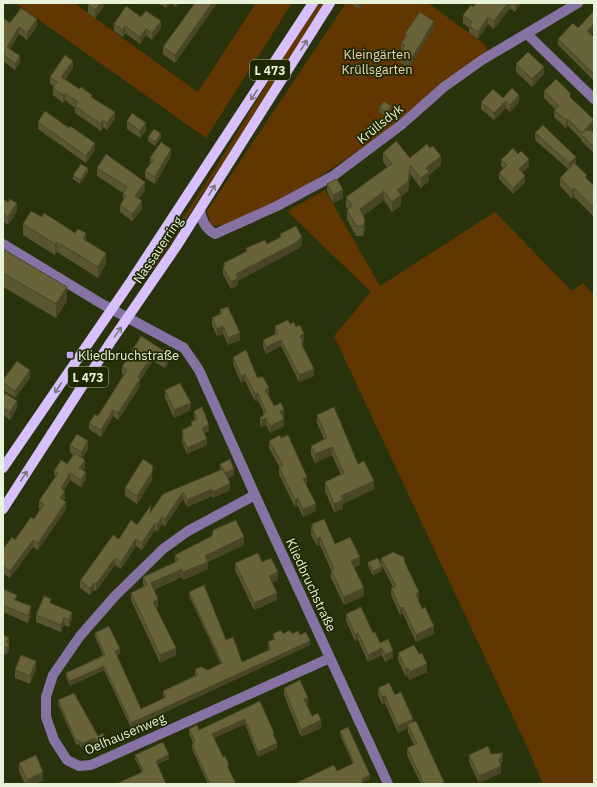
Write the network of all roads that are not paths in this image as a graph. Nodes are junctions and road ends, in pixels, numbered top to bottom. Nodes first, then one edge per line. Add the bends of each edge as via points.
1 (313, 3) edge
2 (330, 3) edge
3 (578, 3) edge
4 (527, 34) junction
5 (594, 99) edge
6 (200, 209) junction
7 (3, 244) edge
8 (112, 309) junction
9 (128, 317) junction
10 (3, 468) edge
11 (255, 495) junction
12 (3, 509) edge
13 (330, 658) junction
14 (388, 784) edge

1 -> 8 main road, Nassauerring / L 473
6 -> 2 main road, Nassauerring / L 473
3 - 4 street, Krüllsdyk
4 - 5 street
4 - 6 street, Krüllsdyk via 482,60 444,87 401,125 333,176 278,206 215,234 209,230
6 - 9 main road, Nassauerring / L 473
7 - 8 street, Kliedbruchstraße
8 - 9 street, Kliedbruchstraße
8 -> 10 main road, Nassauerring / L 473
9 - 11 street, Kliedbruchstraße via 184,348 199,370
12 -> 9 main road, Nassauerring / L 473
11 - 13 street, Kliedbruchstraße
11 - 13 street, Oelhausenweg via 188,531 164,550 115,596 80,636 53,675 46,697 46,717 54,740 67,760 79,766 91,765
13 - 14 street, Kliedbruchstraße

